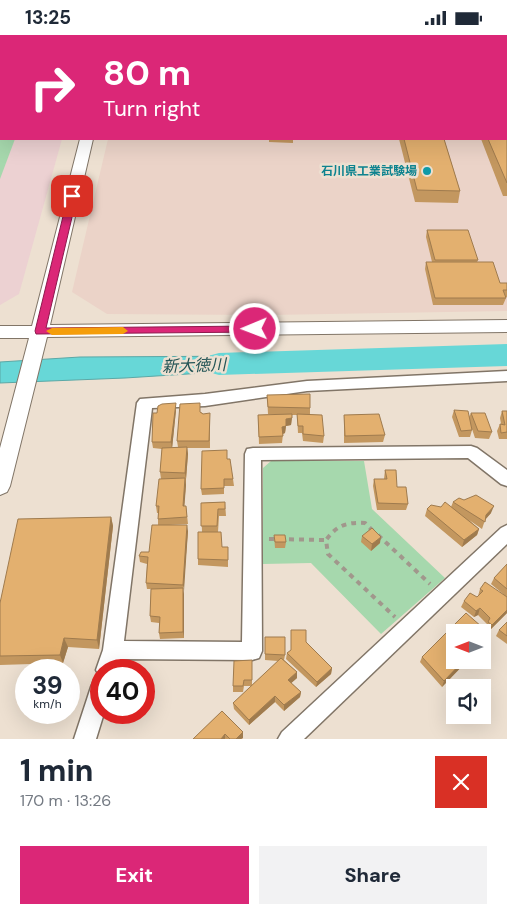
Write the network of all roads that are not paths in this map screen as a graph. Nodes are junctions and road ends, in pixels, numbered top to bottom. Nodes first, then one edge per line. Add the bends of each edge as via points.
1 (86, 140) edge
2 (507, 326) edge
3 (40, 331) junction
4 (0, 332) edge
5 (507, 376) edge
6 (507, 479) edge
7 (0, 487) edge
8 (507, 533) edge
9 (113, 650) junction
10 (110, 659) edge
11 (90, 723) edge
12 (85, 739) edge
13 (289, 739) edge

1 - 3 street
2 - 3 street
3 - 4 street
3 - 7 street
5 - 9 street via 307,386 204,400 145,403
6 - 9 street via 471,452 253,454 252,651
8 - 13 street
9 - 10 street
11 - 12 street

